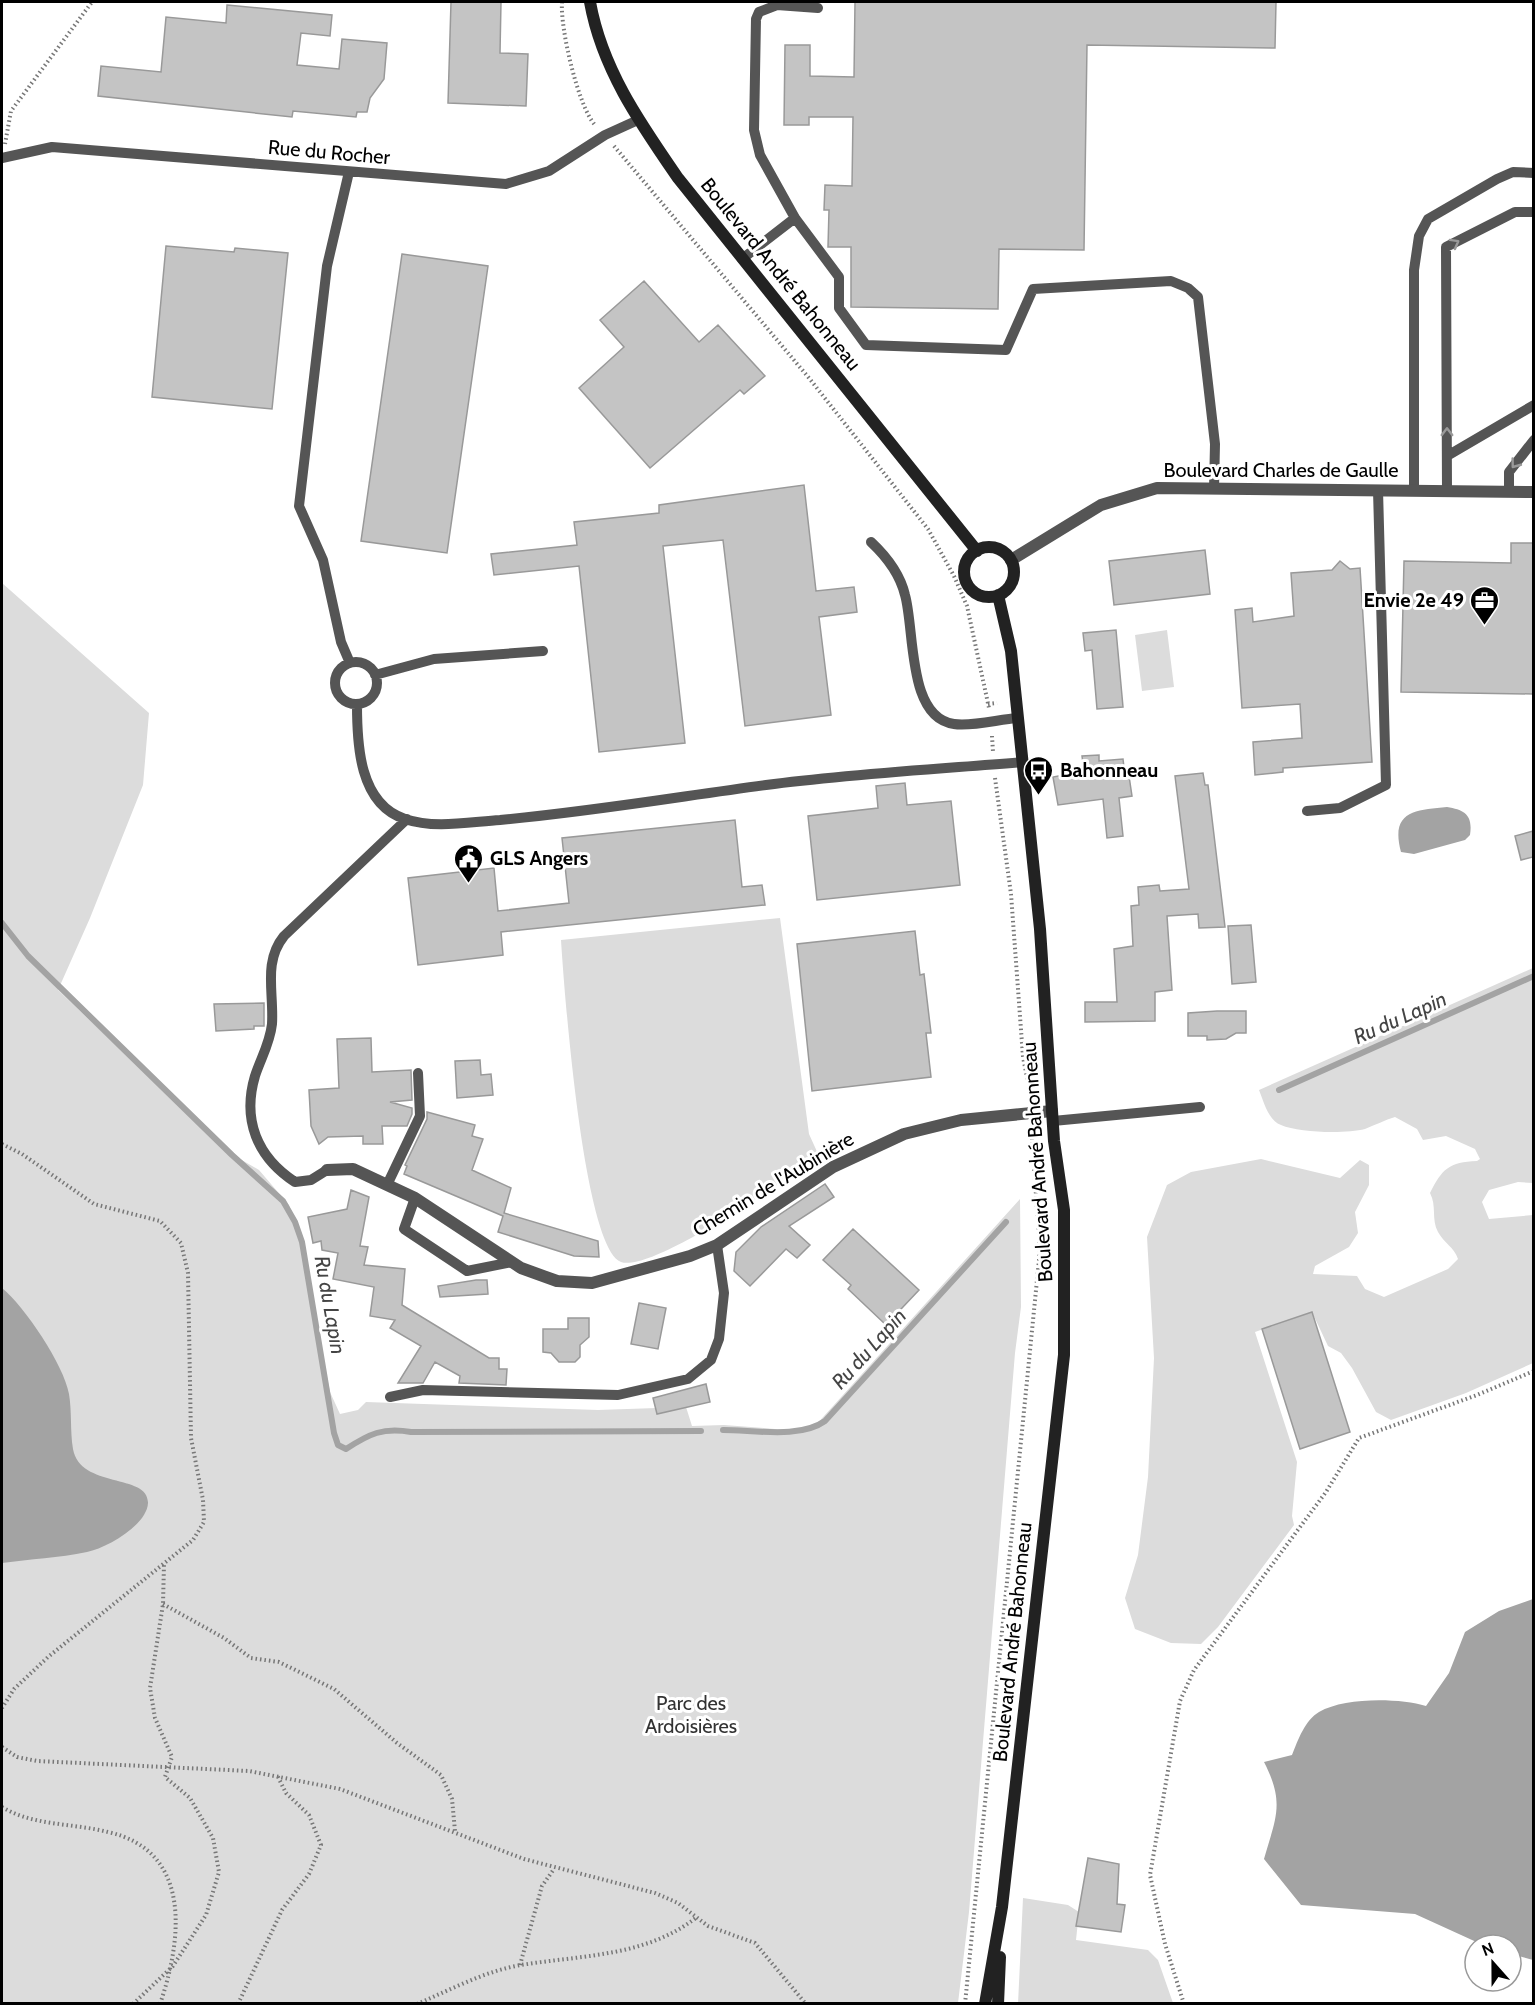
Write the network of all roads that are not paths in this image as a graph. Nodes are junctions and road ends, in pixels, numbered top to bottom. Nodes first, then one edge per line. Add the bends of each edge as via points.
1 (590, 2) edge
2 (818, 8) dead end
3 (638, 120) junction
4 (2, 157) edge
5 (349, 172) junction
6 (1533, 172) edge
7 (1533, 212) edge
8 (795, 218) junction
9 (742, 259) junction
10 (1533, 405) edge
11 (1533, 440) edge
12 (1447, 456) junction
13 (1214, 489) junction
14 (1378, 490) junction
15 (1414, 491) junction
16 (1447, 491) junction
17 (1509, 492) junction
18 (1533, 492) edge
19 (871, 542) dead end
20 (977, 551) junction
21 (1011, 560) junction
22 (998, 595) junction
23 (543, 651) dead end
24 (350, 663) junction
25 (375, 675) junction
26 (357, 705) junction
27 (1018, 718) junction
28 (1024, 762) junction
29 (1306, 811) dead end
30 (407, 819) junction
31 (418, 1074) dead end
32 (1200, 1107) dead end
33 (1053, 1116) junction
34 (327, 1170) joint
35 (387, 1185) junction
36 (415, 1198) junction
37 (717, 1245) junction
38 (512, 1262) junction
39 (390, 1397) dead end
40 (1002, 1907) junction
41 (985, 2004) edge
42 (998, 2004) edge

1 - 3 street, Boulevard André Bahonneau via 611,70
2 - 8 lane via 777,5 759,12 756,19 754,130 760,155
3 - 5 lane, Rue du Rocher via 605,135 549,171 506,184
3 - 9 street, Boulevard André Bahonneau
4 - 5 lane, Rue du Rocher via 52,147
5 - 24 lane via 327,266 299,506 323,560 341,642
6 - 15 lane via 1513,172 1454,202 1428,219 1419,236 1414,270
12 -> 7 lane via 1446,247 1515,212
8 - 9 lane
8 - 13 lane via 839,277 839,308 866,345 1006,350 1033,289 1171,281 1188,288 1198,297 1215,444
9 - 20 street, Boulevard André Bahonneau
10 - 12 lane
11 -> 17 lane via 1509,472
12 - 16 lane
13 - 14 street, Boulevard Charles de Gaulle
13 - 21 street, Boulevard Charles de Gaulle via 1157,488 1129,495 1080,517
14 - 15 street, Boulevard Charles de Gaulle
14 - 29 lane via 1386,785 1340,808
15 - 16 street, Boulevard Charles de Gaulle
16 - 17 street, Boulevard Charles de Gaulle
17 - 18 street, Boulevard Charles de Gaulle
19 - 27 lane via 893,567 903,589 923,701 937,717 955,724
20 - 21 street via 996,548
20 - 22 street via 965,566 968,585 983,596
21 - 22 street via 1013,579
22 - 27 street, Boulevard André Bahonneau via 1007,627
23 - 25 lane via 434,658
24 - 25 lane via 365,663
24 - 26 lane via 338,670 335,687 344,701
25 - 26 lane via 374,696
26 - 30 lane via 362,772 380,802
27 - 28 street, Boulevard André Bahonneau
28 - 30 lane via 770,785 540,816 446,824
28 - 33 street, Boulevard André Bahonneau
30 - 34 lane via 284,936 270,960 270,1036 252,1091 251,1122 266,1157 295,1182 311,1180
31 - 35 lane via 420,1116
32 - 33 lane
33 - 37 street, Chemin de l'Aubinière via 1031,1112 943,1123 876,1145 833,1167
33 - 40 street, Boulevard André Bahonneau via 1064,1210 1064,1355
34 - 35 street, Chemin de l'Aubinière via 353,1169
35 - 36 street, Chemin de l'Aubinière
36 - 38 street, Chemin de l'Aubinière
36 - 38 lane via 404,1229 467,1271
37 - 38 street, Chemin de l'Aubinière via 592,1283 557,1281
37 - 39 lane via 724,1293 718,1339 711,1360 688,1379 618,1395 423,1390
40 - 41 street, Boulevard André Bahonneau
40 - 42 street, Boulevard André Bahonneau

